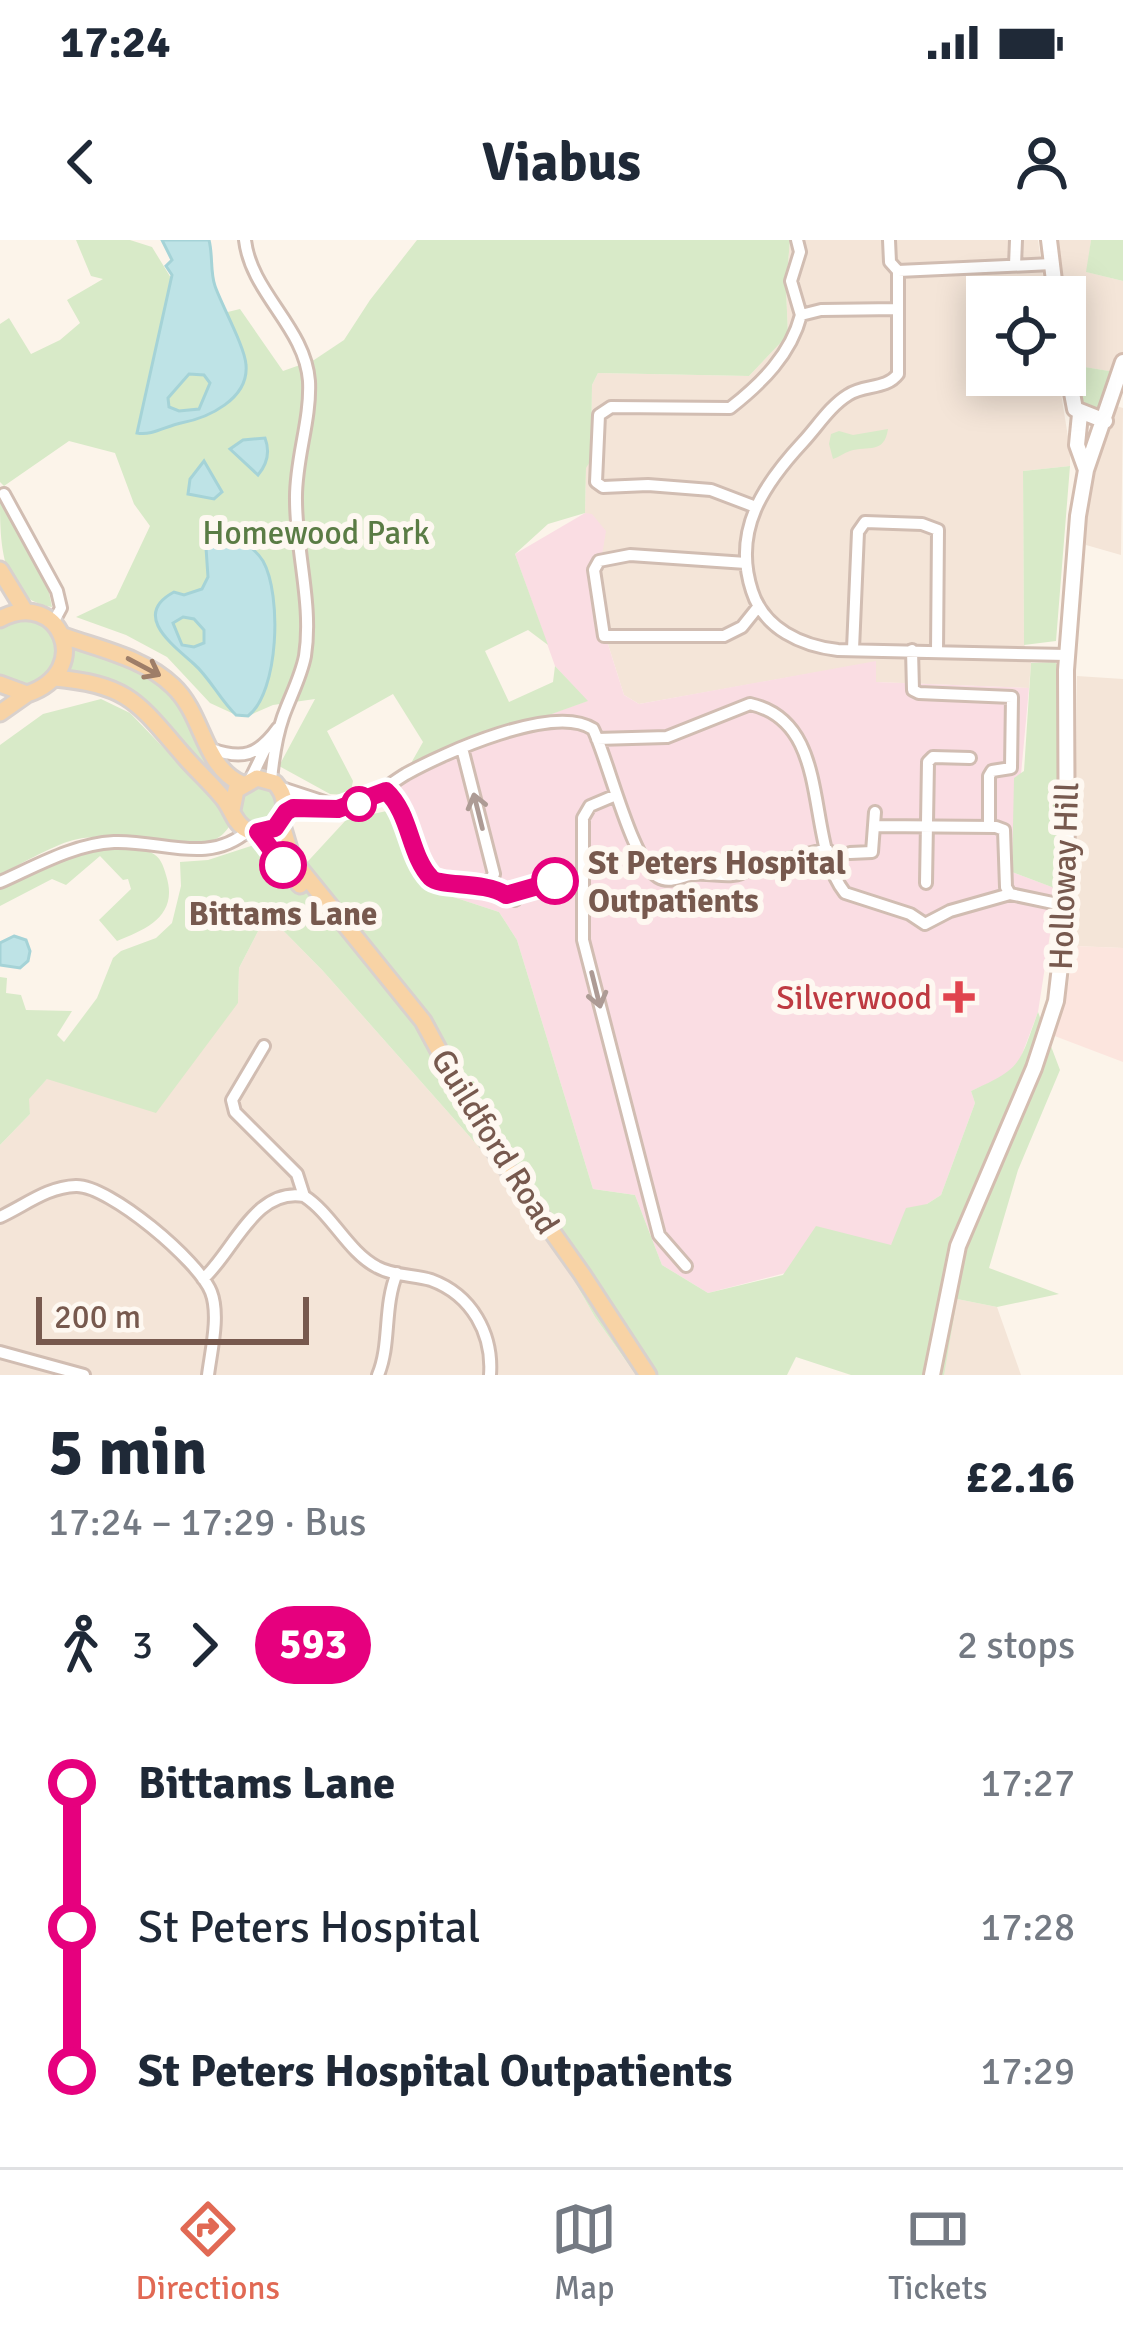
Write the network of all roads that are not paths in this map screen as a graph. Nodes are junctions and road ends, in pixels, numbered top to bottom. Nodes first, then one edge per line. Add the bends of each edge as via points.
1 (245, 240) edge
2 (797, 240) edge
3 (889, 240) edge
4 (1016, 240) edge
5 (1048, 240) edge
6 (1052, 264) junction
7 (1015, 265) junction
8 (898, 271) junction
9 (1053, 276) edge
10 (898, 309) junction
11 (802, 315) junction
12 (1123, 362) edge
13 (1072, 396) edge
14 (1080, 414) junction
15 (1105, 421) junction
16 (1086, 470) junction
17 (4, 494) dead end
18 (753, 506) junction
19 (746, 563) junction
20 (0, 570) edge
21 (758, 607) junction
22 (25, 611) junction
23 (0, 619) edge
24 (57, 629) junction
25 (853, 649) junction
26 (912, 650) junction
27 (937, 652) junction
28 (1067, 655) junction
29 (55, 678) junction
30 (0, 684) edge
31 (27, 694) junction
32 (0, 713) edge
33 (280, 725) junction
34 (598, 739) junction
35 (269, 740) junction
36 (462, 748) junction
37 (211, 749) junction
38 (970, 758) dead end
39 (246, 782) junction
40 (275, 783) junction
41 (386, 791) junction
42 (616, 795) junction
43 (344, 807) junction
44 (875, 812) dead end
45 (284, 816) junction
46 (244, 823) junction
47 (875, 826) junction
48 (926, 826) junction
49 (989, 827) junction
50 (827, 849) junction
51 (850, 853) dead end
52 (490, 879) junction
53 (0, 882) edge
54 (926, 884) dead end
55 (1010, 895) junction
56 (515, 899) dead end
57 (1067, 906) junction
58 (334, 914) junction
59 (264, 1046) dead end
60 (304, 1196) junction
61 (0, 1217) edge
62 (686, 1266) dead end
63 (397, 1273) junction
64 (203, 1279) junction
65 (0, 1352) edge
66 (84, 1375) edge
67 (208, 1375) edge
68 (378, 1375) edge
69 (490, 1375) edge
70 (648, 1375) edge
71 (932, 1375) edge

1 - 33 street via 309,381 296,498 308,633
2 - 11 street via 791,281
3 - 8 street
4 - 7 street
5 - 6 main road
6 - 7 street
6 - 9 main road
7 - 8 street
8 - 10 street
10 - 11 street
10 - 18 street via 894,380 850,394 774,471
11 - 18 street via 784,356 730,408 611,407 598,420 596,482 603,487 711,490
12 - 15 main road, Holloway Hill
13 - 14 main road
14 - 15 main road
14 - 16 main road via 1077,445
15 - 16 main road, Holloway Hill
16 - 28 main road, Holloway Hill
17 - 24 street via 60,601
18 - 19 street
19 - 21 street
19 - 21 street via 599,560 604,635 724,636
20 - 22 main road
21 - 25 street via 803,644
22 - 23 main road
22 - 24 main road
24 - 29 main road via 65,652
24 -> 37 main road via 155,670 194,711
25 - 26 street
25 - 27 street via 857,532 880,522 938,530
26 - 27 street
26 - 49 street via 919,693 1012,697 1011,768 988,776
27 - 28 street
28 - 57 main road, Holloway Hill
29 - 31 main road
29 - 46 main road, Guildford Road via 123,693
30 - 31 main road
31 - 32 main road
33 - 35 street
33 - 40 street
34 - 36 street via 567,719
34 - 42 street
34 - 50 street via 667,736 750,704 775,714 810,769
35 - 37 street via 244,757
35 - 39 street
36 - 41 street
52 -> 36 street
37 - 39 main road via 217,768
38 - 48 street via 928,762
39 - 40 main road
39 - 46 main road via 233,798
40 - 43 street
40 - 45 main road
41 - 43 street
41 - 52 street via 430,878
42 - 50 street via 647,867 670,881 739,876
42 -> 62 street via 583,818 583,940 659,1235
43 - 45 street via 304,806
44 - 47 street
45 - 46 main road via 275,828
45 - 58 main road, Guildford Road via 292,859
46 - 53 street via 208,851 93,845
46 - 58 main road, Guildford Road
47 - 48 street
47 - 51 street via 872,852
48 - 49 street
48 - 54 street
49 - 55 street via 1006,835
50 - 55 street via 845,893 925,924
52 - 56 street
55 - 57 street
57 - 71 main road, Holloway Hill via 1056,1001 958,1246
58 - 70 main road, Guildford Road via 423,1022 487,1140
59 - 60 street via 232,1100 235,1112 297,1174
60 - 63 street via 375,1266
60 - 64 street via 269,1201
61 - 64 street via 39,1195 84,1185 106,1192
63 - 68 street
63 - 69 street via 430,1280 465,1303 490,1342
64 - 67 street via 213,1296
65 - 66 street

